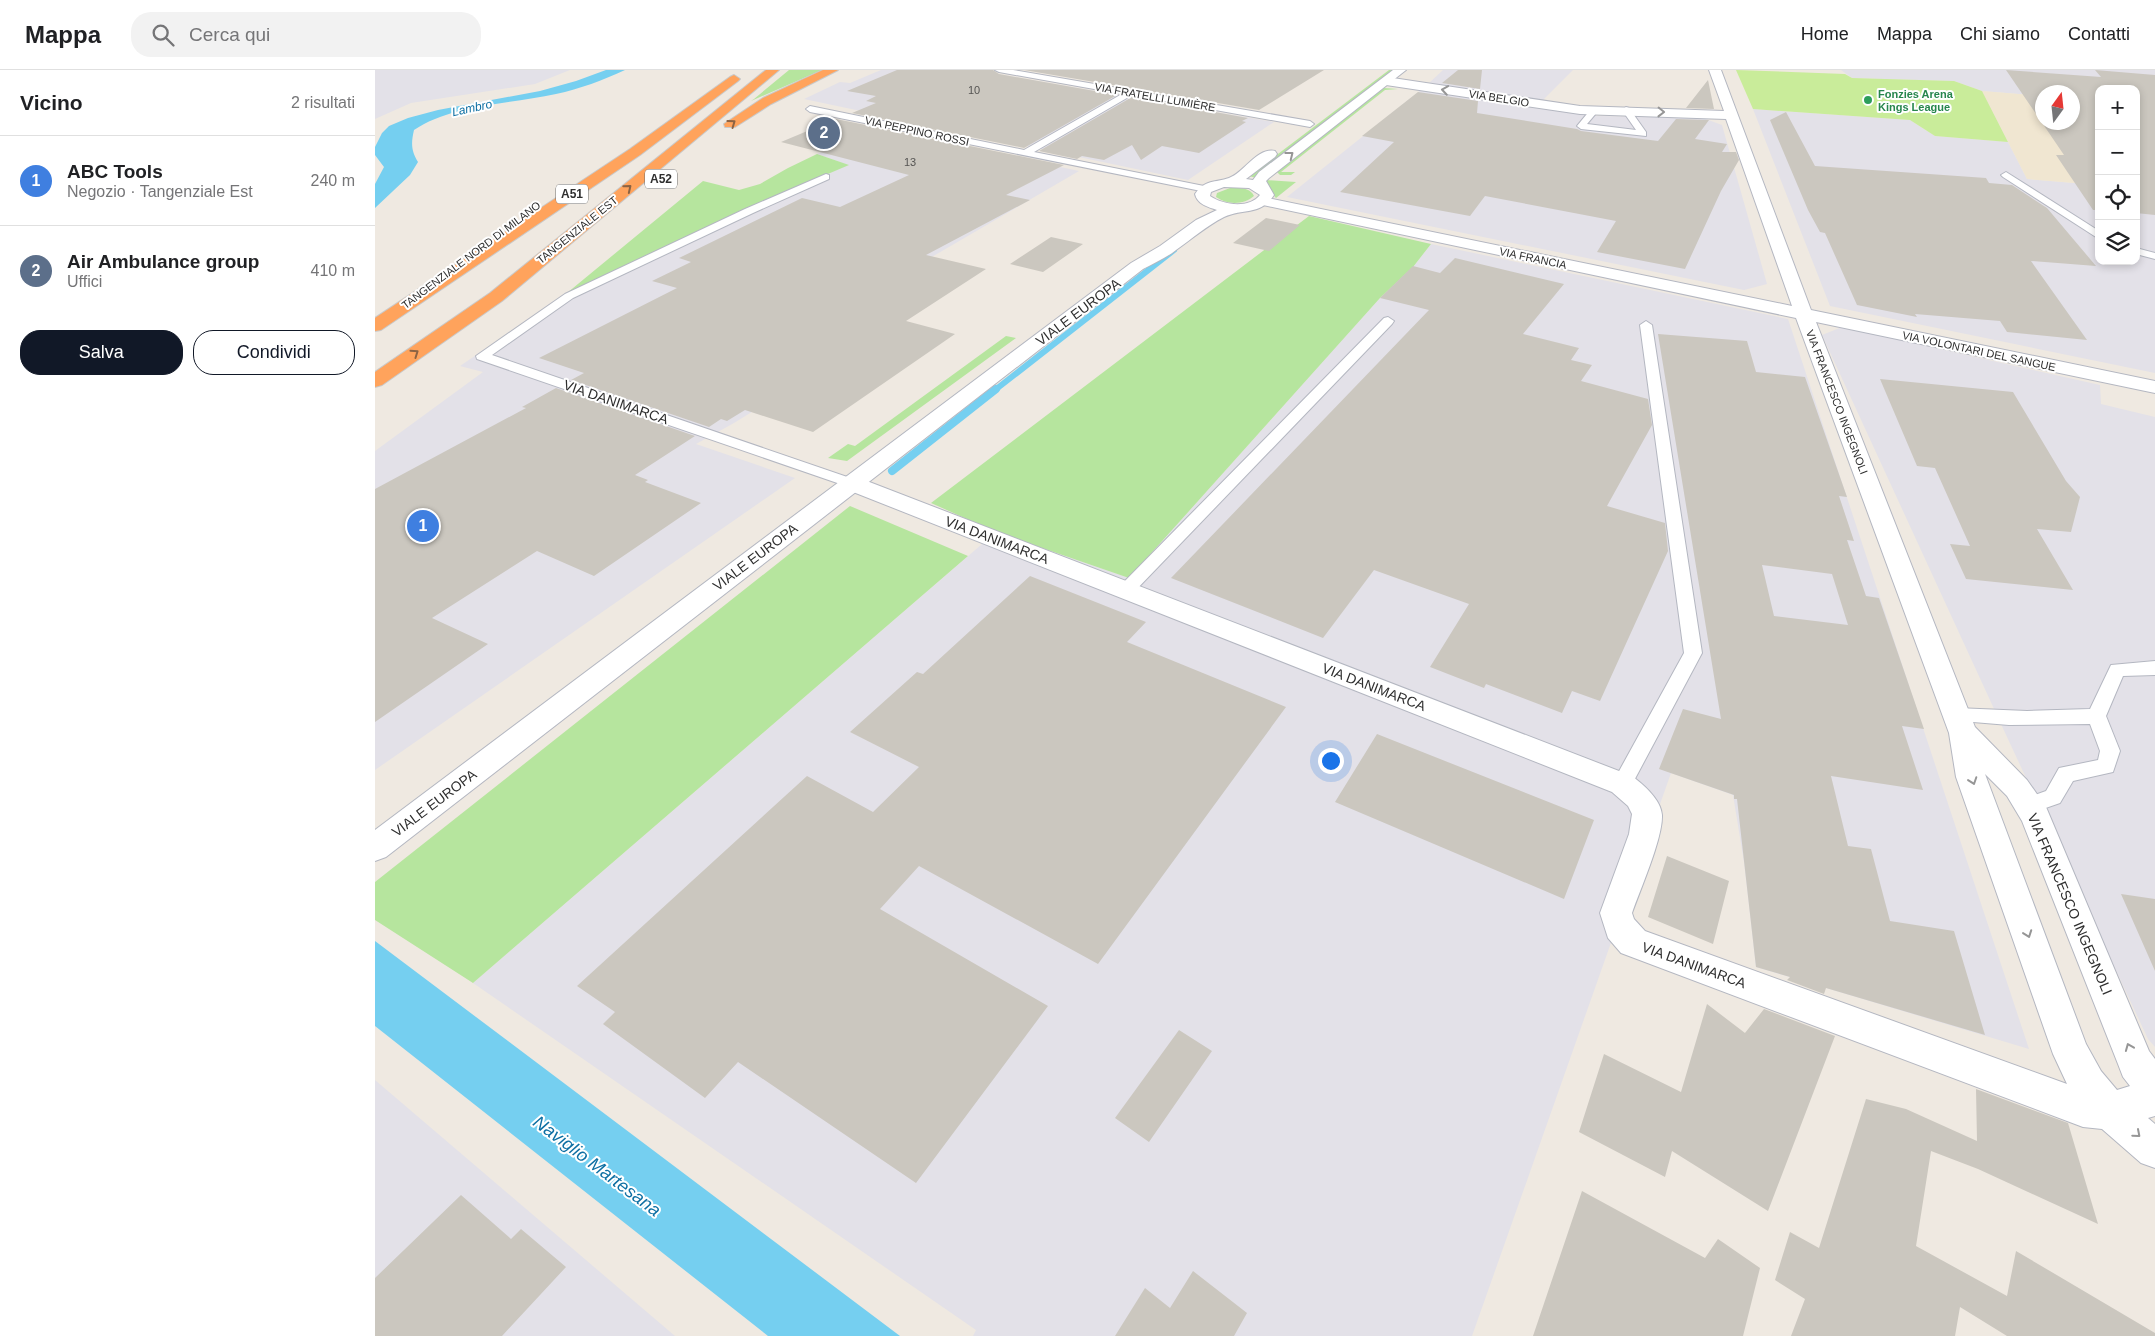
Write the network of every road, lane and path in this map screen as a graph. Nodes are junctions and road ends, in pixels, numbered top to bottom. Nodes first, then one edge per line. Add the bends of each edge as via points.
1 (731, 70) edge
2 (746, 70) edge
3 (773, 70) edge
4 (832, 70) edge
5 (999, 70) edge
6 (1400, 70) edge
7 (1715, 70) edge
8 (1384, 75) edge
9 (1130, 92) junction
10 (1698, 101) dead end
11 (1725, 106) junction
12 (810, 109) dead end
13 (1626, 110) junction
14 (1594, 111) junction
15 (1310, 124) junction
16 (719, 134) dead end
17 (695, 152) dead end
18 (1025, 153) junction
19 (585, 168) dead end
20 (2006, 175) dead end
21 (826, 177) dead end
22 (1233, 182) junction
23 (1262, 194) junction
24 (1206, 196) junction
25 (1237, 208) junction
26 (2095, 233) edge
27 (2140, 252) edge
28 (469, 256) junction
29 (2155, 256) edge
30 (1137, 266) junction
31 (496, 297) junction
32 (394, 313) junction
33 (1803, 314) junction
34 (1388, 320) dead end
35 (1645, 325) dead end
36 (375, 326) edge
37 (375, 381) edge
38 (2155, 387) edge
39 (851, 483) junction
40 (1125, 590) junction
41 (2155, 668) edge
42 (2097, 716) junction
43 (1959, 724) junction
44 (1621, 784) junction
45 (2028, 806) junction
46 (376, 847) edge
47 (2155, 1088) edge
48 (2155, 1097) edge
49 (2110, 1111) junction
50 (2155, 1150) edge

1 - 28 highway
2 - 32 highway, A51 via 635,152
31 -> 3 highway, TANGENZIALE EST / A51
16 -> 4 highway via 767,101
5 - 9 lane, VIA FRATELLI LUMIÈRE
6 - 8 street, VIALE EUROPA
7 - 11 street, VIA FRANCESCO INGEGNOLI
14 -> 8 street, VIA BELGIO
8 - 15 street, VIALE EUROPA
23 -> 8 street, VIALE EUROPA via 1259,181 1264,175
9 - 15 lane, VIA FRATELLI LUMIÈRE
9 - 18 lane
10 - 13 street, VIA BELGIO via 1644,102
13 -> 11 street, VIA BELGIO
11 - 33 street, VIA FRANCESCO INGEGNOLI
12 - 18 lane, VIA PEPPINO ROSSI
13 - 14 street, VIA BELGIO
13 - 14 lane via 1643,134 1581,126
15 - 22 street, VIALE EUROPA
17 - 31 highway, A52 via 585,239
18 - 24 lane, VIA PEPPINO ROSSI
19 - 28 highway, TANGENZIALE NORD DI MILANO
20 - 26 lane
21 - 39 lane, VIA DANIMARCA via 569,296 482,356
22 - 23 street, VIALE EUROPA via 1248,183
22 - 24 street, VIALE EUROPA via 1222,183
23 - 25 street, VIALE EUROPA via 1248,207
23 - 33 street, VIA FRANCIA
24 - 25 street, VIALE EUROPA via 1218,206
24 - 30 street, VIALE EUROPA via 1193,217 1156,245
25 - 30 street, VIALE EUROPA via 1207,220 1169,248
27 - 29 lane
28 - 32 highway, TANGENZIALE NORD DI MILANO
30 - 39 street, VIALE EUROPA
37 -> 31 highway, TANGENZIALE EST / A51
32 - 36 highway, A51
33 - 38 street, VIA VOLONTARI DEL SANGUE
33 - 43 street, VIA FRANCESCO INGEGNOLI
34 - 40 lane
35 - 44 lane via 1693,653
39 - 40 street, VIA DANIMARCA
39 - 46 street, VIALE EUROPA
40 - 44 street, VIA DANIMARCA
41 - 42 lane via 2117,670
42 - 43 lane via 2045,720 1989,719
42 - 45 lane via 2110,751 2106,766 2066,774 2053,797
43 - 45 street, VIA FRANCESCO INGEGNOLI via 2017,788
43 -> 49 street, VIA FRANCESCO INGEGNOLI via 1971,777 2071,1054 2088,1084
44 - 49 street, VIA DANIMARCA via 1639,798 1647,814 1644,834 1616,913 1620,927 1633,942 2083,1108
47 -> 45 street, VIA FRANCESCO INGEGNOLI via 2136,1064 2035,816
48 - 49 street
49 -> 50 street, VIA FRANCESCO INGEGNOLI

